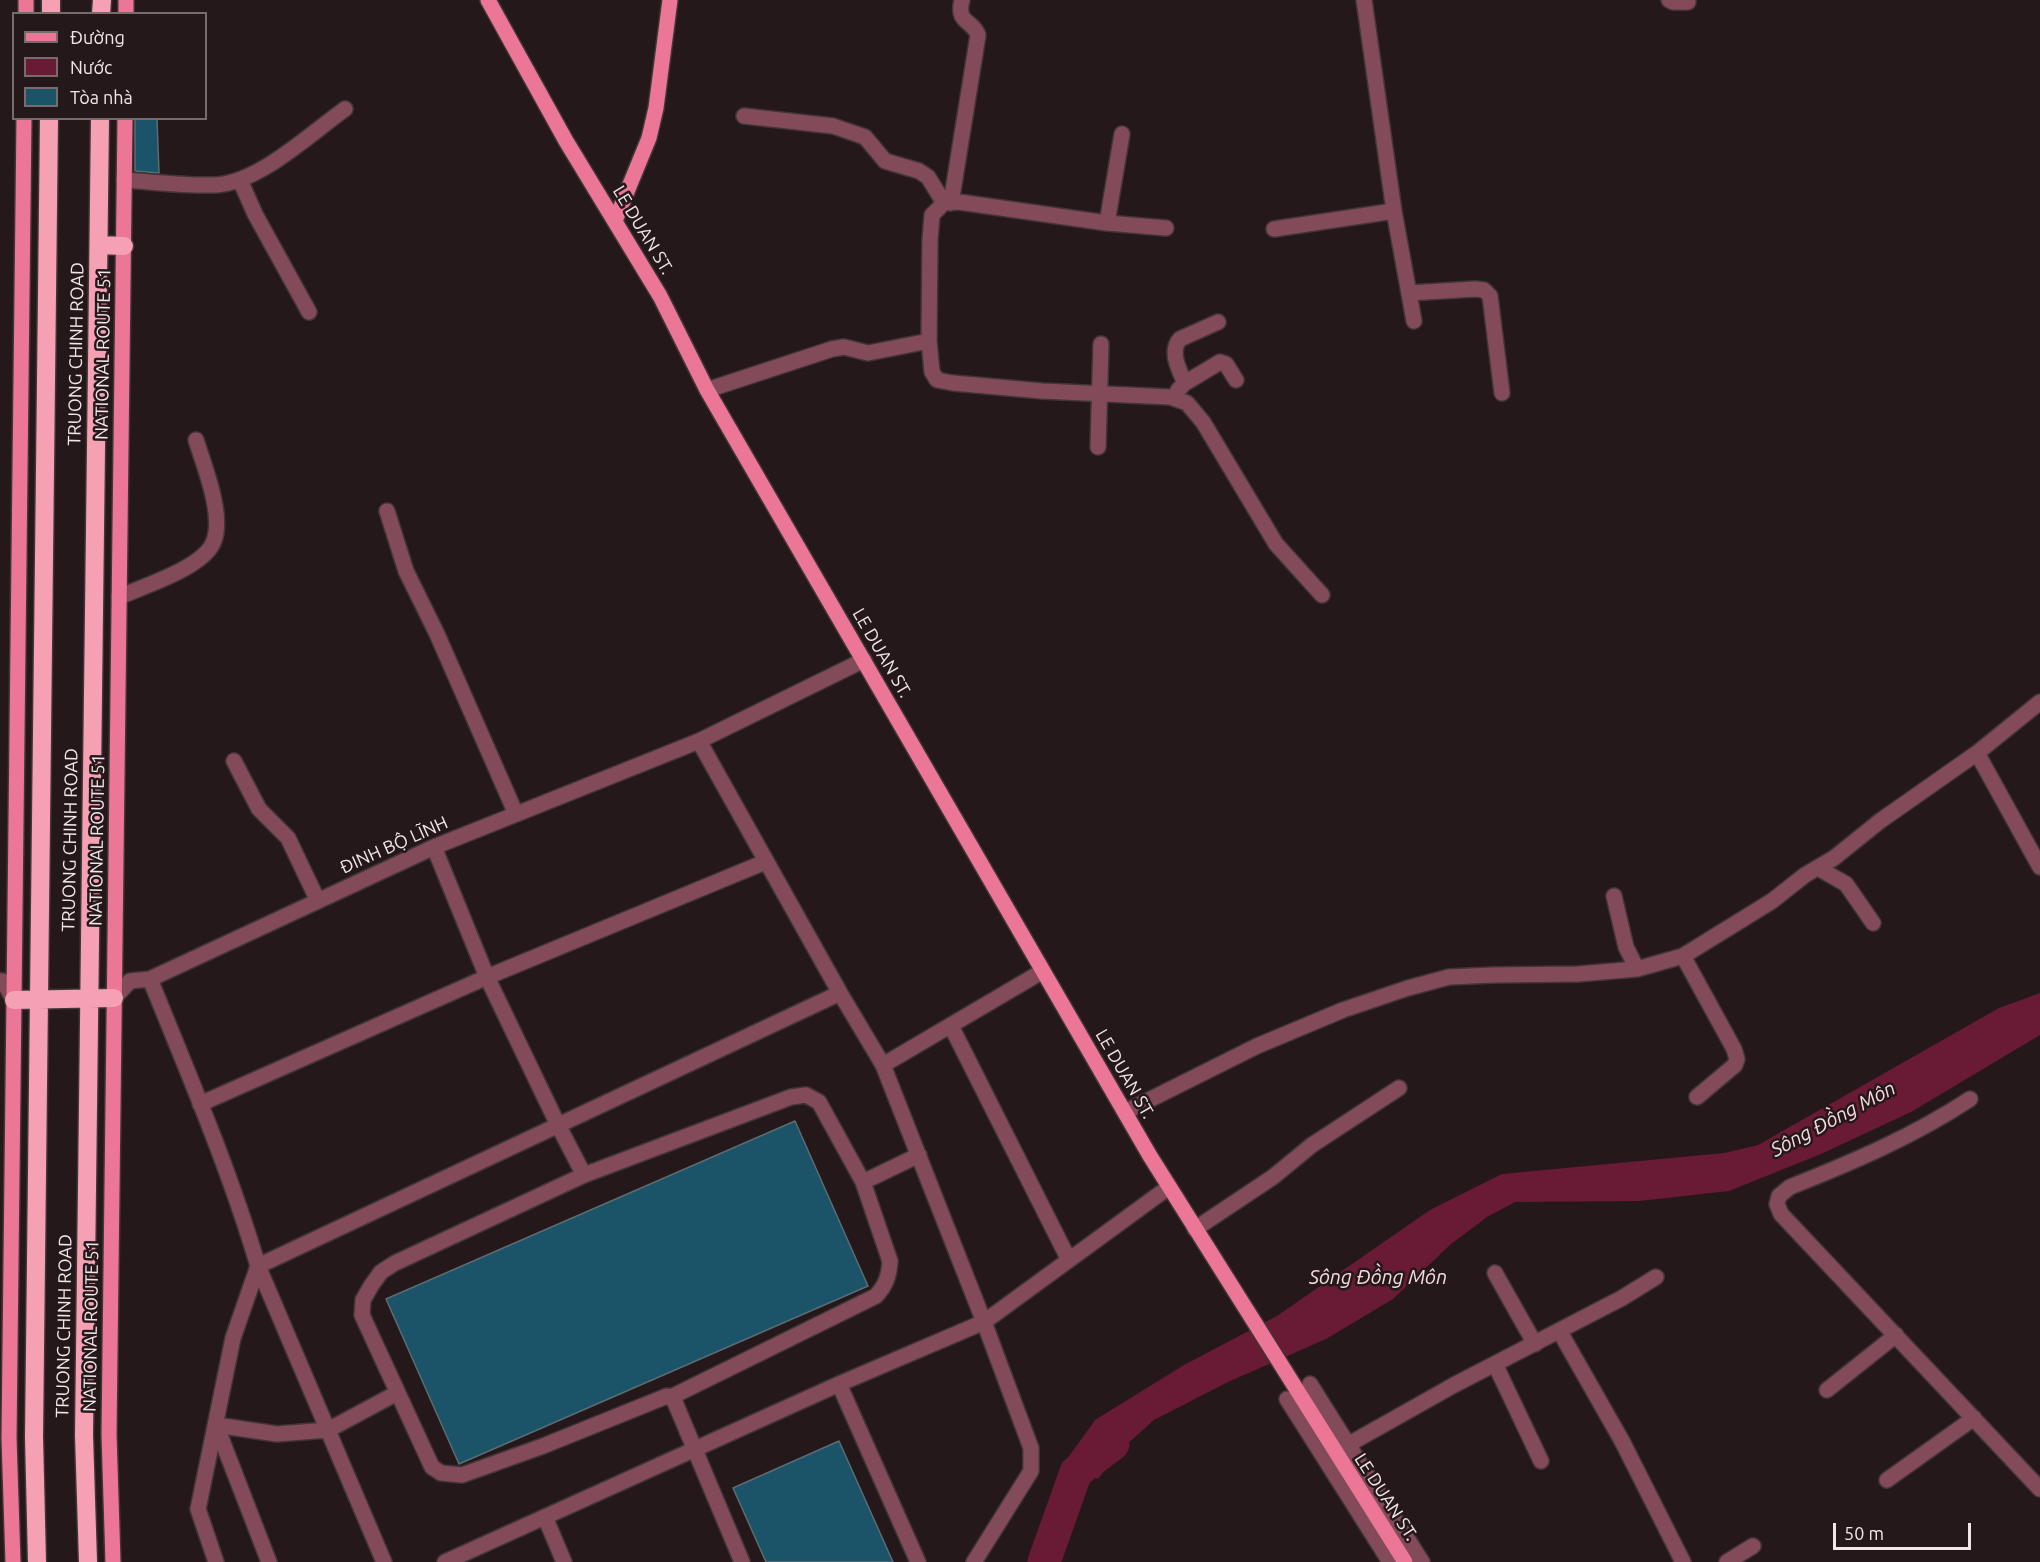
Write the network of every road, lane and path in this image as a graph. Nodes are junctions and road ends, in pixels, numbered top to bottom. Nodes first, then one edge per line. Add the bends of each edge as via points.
1 (488, 0) edge
2 (670, 0) edge
3 (962, 0) edge
4 (1364, 0) edge
5 (1669, 0) edge
6 (1688, 2) dead end
7 (345, 109) dead end
8 (744, 116) dead end
9 (24, 120) edge
10 (50, 120) edge
11 (100, 120) edge
12 (125, 120) edge
13 (1122, 134) dead end
14 (124, 180) junction
15 (240, 180) junction
16 (948, 203) junction
17 (1394, 211) junction
18 (615, 221) junction
19 (1107, 224) junction
20 (1166, 228) dead end
21 (1274, 229) dead end
22 (99, 245) junction
23 (124, 246) junction
24 (1409, 293) junction
25 (309, 312) dead end
26 (1414, 321) dead end
27 (1218, 322) dead end
28 (929, 341) junction
29 (1101, 344) dead end
30 (1236, 380) dead end
31 (1185, 383) junction
32 (707, 390) junction
33 (1502, 393) dead end
34 (1098, 395) junction
35 (1170, 397) junction
36 (196, 440) dead end
37 (1098, 447) dead end
38 (387, 511) dead end
39 (1322, 595) dead end
40 (119, 597) junction
41 (864, 660) junction
42 (2040, 702) edge
43 (699, 741) junction
44 (1977, 753) junction
45 (234, 761) dead end
46 (516, 814) junction
47 (434, 847) junction
48 (765, 862) junction
49 (2040, 867) edge
50 (1818, 868) junction
51 (1614, 896) dead end
52 (318, 901) junction
53 (1873, 923) dead end
54 (1683, 956) junction
55 (1637, 969) junction
56 (1043, 971) junction
57 (487, 977) junction
58 (150, 979) junction
59 (0, 981) edge
60 (840, 993) junction
61 (114, 998) junction
62 (39, 999) junction
63 (90, 999) junction
64 (14, 1000) junction
65 (951, 1026) junction
66 (883, 1065) junction
67 (1399, 1088) dead end
68 (1697, 1097) dead end
69 (1970, 1099) dead end
70 (200, 1104) junction
71 (1125, 1112) junction
72 (558, 1125) junction
73 (919, 1155) junction
74 (584, 1175) junction
75 (863, 1182) junction
76 (1169, 1187) junction
77 (1195, 1229) junction
78 (1069, 1260) junction
79 (258, 1266) junction
80 (1495, 1273) dead end
81 (1656, 1276) dead end
82 (984, 1322) junction
83 (1560, 1332) junction
84 (1896, 1335) junction
85 (1535, 1344) junction
86 (1495, 1364) junction
87 (838, 1384) junction
88 (1827, 1390) dead end
89 (1298, 1391) junction
90 (397, 1393) junction
91 (671, 1397) junction
92 (1974, 1418) junction
93 (216, 1425) junction
94 (328, 1430) junction
95 (1341, 1449) junction
96 (693, 1450) junction
97 (1541, 1461) dead end
98 (1887, 1480) dead end
99 (2040, 1489) edge
100 (545, 1517) junction
101 (1753, 1546) dead end
102 (13, 1562) edge
103 (37, 1562) edge
104 (88, 1562) edge
105 (113, 1562) edge
106 (216, 1562) edge
107 (268, 1562) edge
108 (384, 1562) edge
109 (445, 1562) edge
110 (564, 1562) edge
111 (742, 1562) edge
112 (918, 1562) edge
113 (974, 1562) edge
114 (1390, 1562) edge
115 (1405, 1562) edge
116 (1422, 1562) edge
117 (1683, 1562) edge
118 (1727, 1562) edge

1 - 18 main road, LE DUAN ST.
2 - 18 main road via 649,138
3 - 16 street via 963,20 978,35
4 - 17 street
5 - 6 street
7 - 15 street via 264,169
8 - 16 street via 833,126 865,137 885,161 928,177
9 - 64 main road
10 - 62 highway, TRUONG CHINH ROAD
11 - 22 highway, TRUONG CHINH ROAD
12 - 14 main road, NATIONAL ROUTE 51
13 - 19 street
14 - 15 street via 217,184
14 - 23 main road, NATIONAL ROUTE 51
15 - 25 street
16 - 19 street
16 - 28 street via 932,216
17 - 21 street
17 - 24 street
18 - 32 main road, LE DUAN ST. via 660,296
19 - 20 street
22 - 23 highway
22 - 63 highway, TRUONG CHINH ROAD
23 - 40 main road, NATIONAL ROUTE 51
24 - 26 street
24 - 33 street via 1476,289 1490,296
27 - 31 street via 1176,344 1178,369
28 - 32 street via 868,353 844,347 832,349
28 - 34 street via 932,372 937,380
29 - 34 street
30 - 31 street via 1226,364 1220,362
31 - 35 street
32 - 41 main road, LE DUAN ST.
34 - 35 street
34 - 37 street
35 - 39 street via 1187,403 1203,422 1276,544
36 - 40 street via 212,488 216,528 213,544 200,559
38 - 46 street via 406,571
40 - 61 main road, NATIONAL ROUTE 51
41 - 43 street, ĐINH BỘ LĨNH
41 - 56 main road, LE DUAN ST.
42 - 44 street
43 - 46 street, ĐINH BỘ LĨNH
43 - 48 street
44 - 49 street
44 - 50 street
45 - 52 street via 260,808 288,838
46 - 47 street, ĐINH BỘ LĨNH
47 - 52 street, ĐINH BỘ LĨNH
47 - 57 street
48 - 57 street
48 - 60 street
50 - 53 street via 1845,884
50 - 54 street
51 - 55 street via 1626,947
52 - 58 street, ĐINH BỘ LĨNH
54 - 55 street
54 - 68 street via 1737,1059
55 - 71 street via 1449,977 1408,988 1257,1046
56 - 65 street
56 - 71 main road, LE DUAN ST.
57 - 70 street
57 - 72 street
58 - 61 street, ĐINH BỘ LĨNH via 130,981
58 - 70 street
59 - 64 street
60 - 66 street
60 - 72 street
61 - 63 highway
61 - 105 main road, NATIONAL ROUTE 51 via 109,1434
62 - 63 highway
62 - 64 highway
62 - 103 highway, TRUONG CHINH ROAD via 34,1437
63 - 104 highway, TRUONG CHINH ROAD via 84,1435
64 - 102 main road via 9,1426
65 - 66 street
65 - 78 street
66 - 73 street
67 - 77 street
69 - 84 street via 1938,1121 1790,1187 1779,1196 1781,1214
70 - 79 street
71 - 76 main road, LE DUAN ST.
72 - 74 street
72 - 79 street
73 - 75 street
73 - 82 street
74 - 75 street via 791,1097 806,1095 819,1102
74 - 90 street via 381,1272 363,1300 362,1315
75 - 91 street via 890,1261 885,1286 876,1296
76 - 77 main road, LE DUAN ST.
76 - 78 street
77 - 89 main road, LE DUAN ST.
78 - 82 street
79 - 93 street via 233,1338
79 - 94 street
80 - 85 street
81 - 83 street
82 - 87 street
82 - 113 street via 1031,1448 1031,1471
83 - 85 street
83 - 117 street via 1622,1441
84 - 88 street
84 - 92 street
85 - 86 street
86 - 95 street
86 - 97 street
87 - 96 street
87 - 112 street
89 - 95 main road, LE DUAN ST.
89 - 114 street
90 - 91 street via 432,1467 452,1475 482,1468
90 - 94 street
91 - 96 street
92 - 98 street
92 - 99 street
93 - 94 street via 277,1434
93 - 106 street via 198,1509
93 - 107 street
94 - 108 street
95 - 115 main road, LE DUAN ST.
95 - 116 street
96 - 100 street
96 - 111 street
100 - 109 street
100 - 110 street
101 - 118 street

